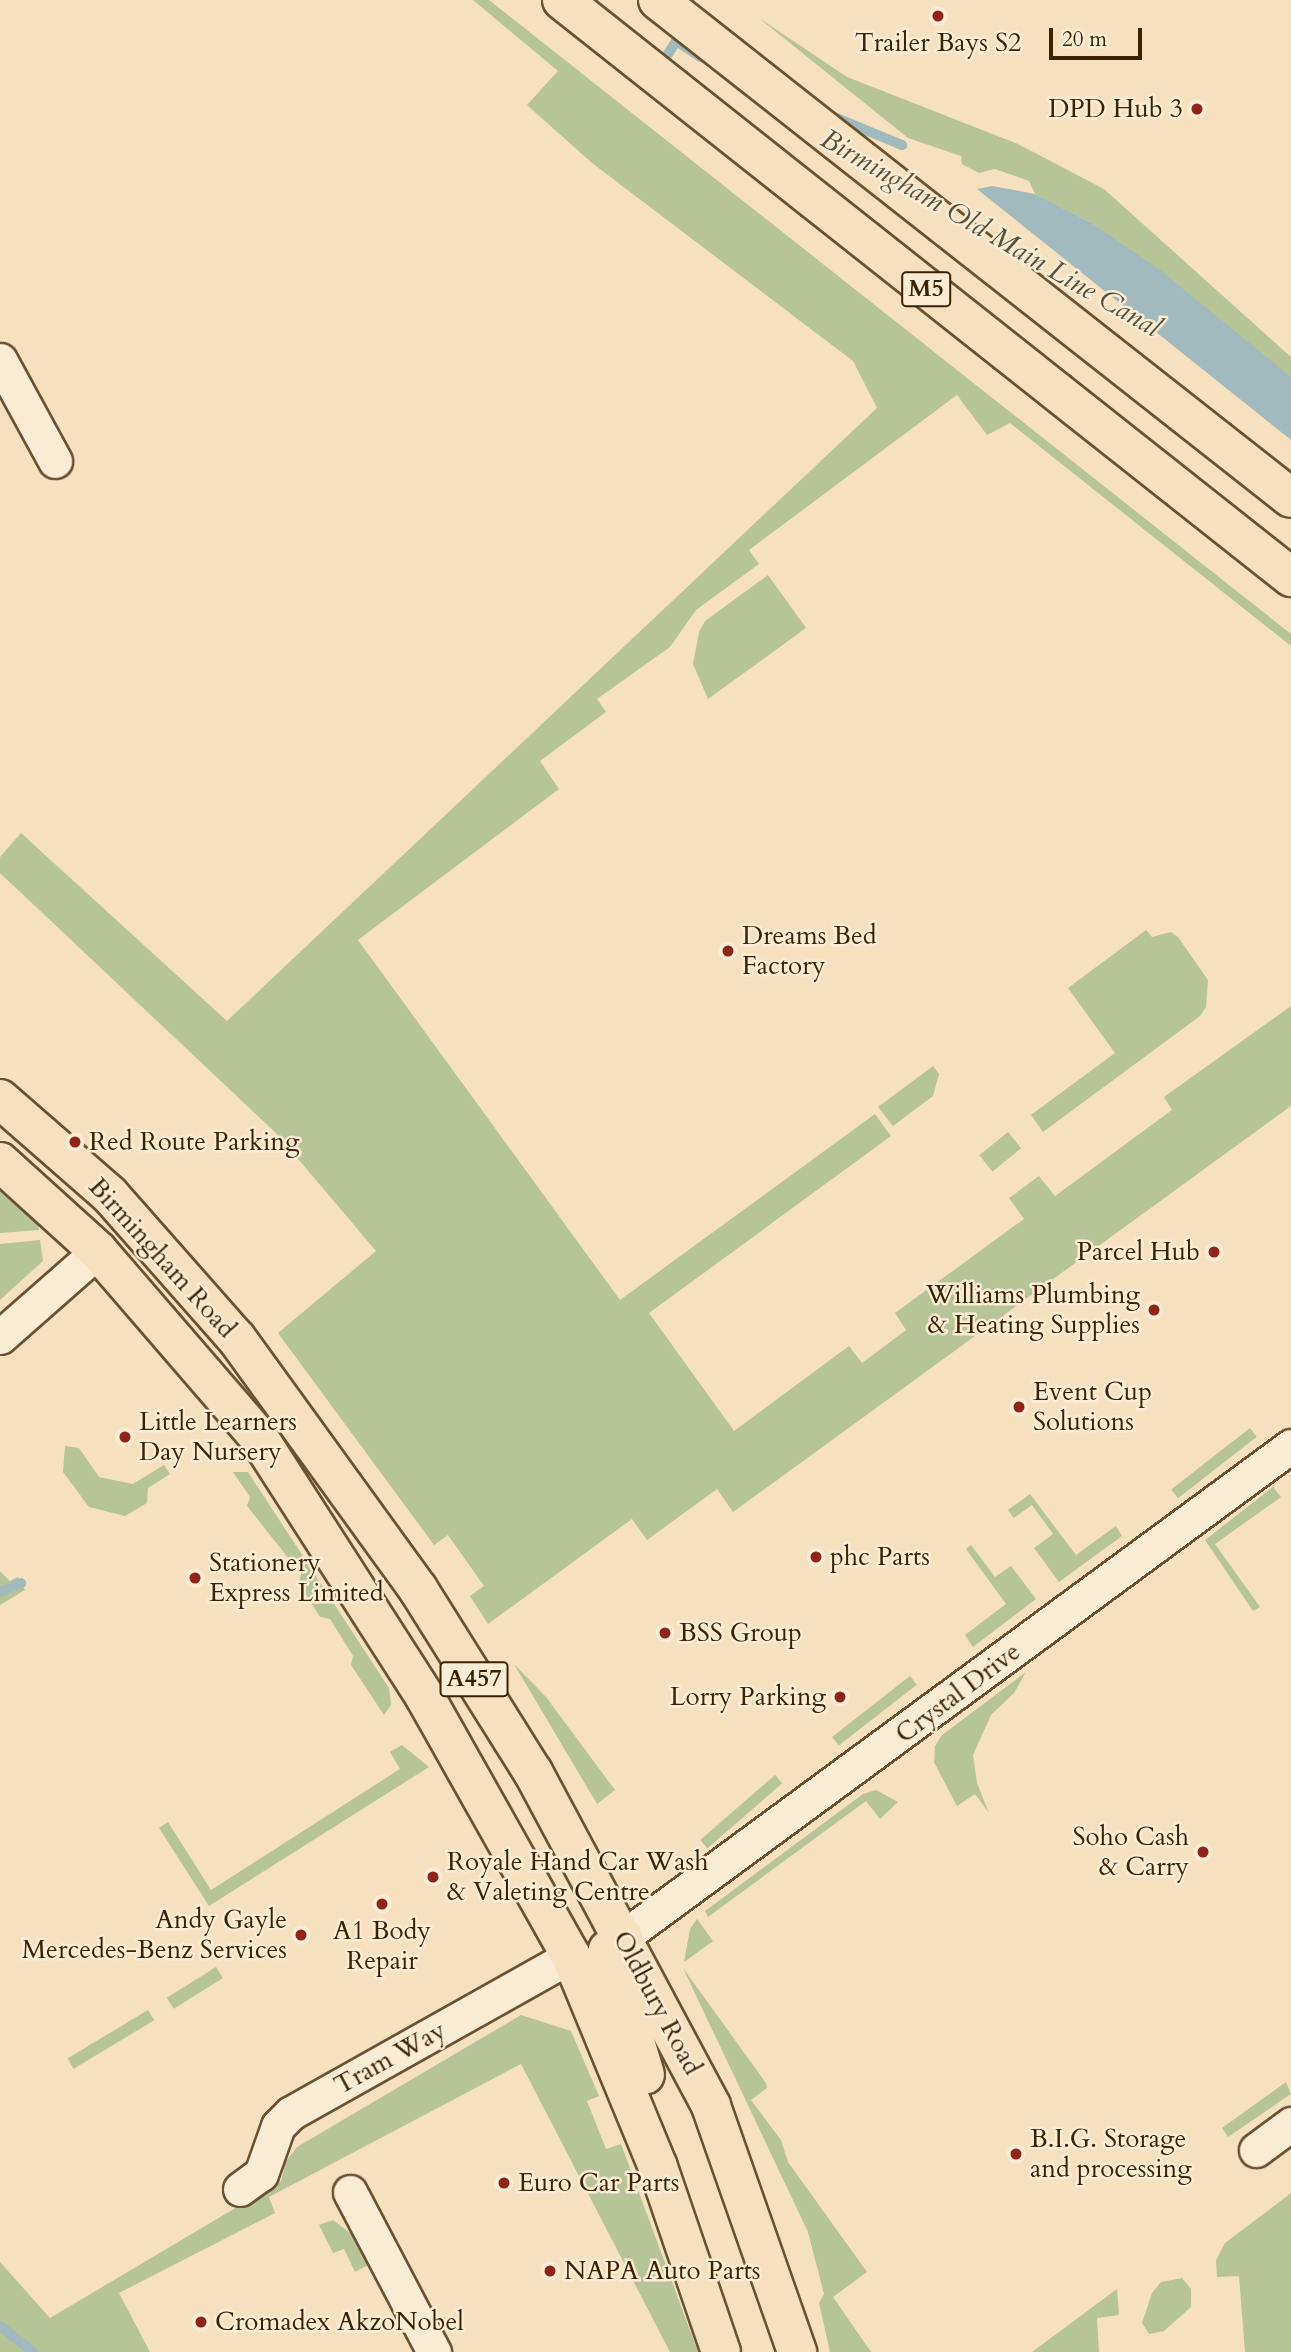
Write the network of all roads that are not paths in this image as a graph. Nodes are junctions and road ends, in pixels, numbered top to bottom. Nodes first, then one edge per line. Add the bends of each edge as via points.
1 (562, 0) edge
2 (658, 0) edge
3 (0, 360) edge
4 (55, 461) dead end
5 (1291, 498) edge
6 (1291, 577) edge
7 (0, 1099) edge
8 (0, 1162) edge
9 (99, 1251) junction
10 (0, 1337) edge
11 (306, 1433) joint
12 (1291, 1446) edge
13 (274, 1460) joint
14 (623, 1937) junction
15 (571, 1956) junction
16 (1291, 2124) edge
17 (1256, 2150) dead end
18 (658, 2166) junction
19 (240, 2189) dead end
20 (350, 2192) dead end
21 (434, 2352) edge
22 (721, 2352) edge
23 (797, 2352) edge

1 - 6 main road, M5
2 - 5 main road, M5
3 - 4 street
7 - 11 main road, Birmingham Road / A457 via 117,1203 237,1339
8 - 9 main road, Birmingham Road / A457
9 - 10 street
9 - 13 main road, Birmingham Road / A457
11 - 14 main road, Oldbury Road / A457 via 418,1589 533,1772
12 - 14 street, Crystal Drive
13 - 15 main road, Oldbury Road / A457 via 425,1697
14 - 18 main road via 608,1950 649,2090
14 - 23 main road, Oldbury Road / A457 via 711,2106
15 - 18 main road, Oldbury Road / A457
15 - 19 street, Tram Way via 291,2113 278,2126 261,2174
16 - 17 street
18 - 22 main road, Oldbury Road / A457
20 - 21 street

